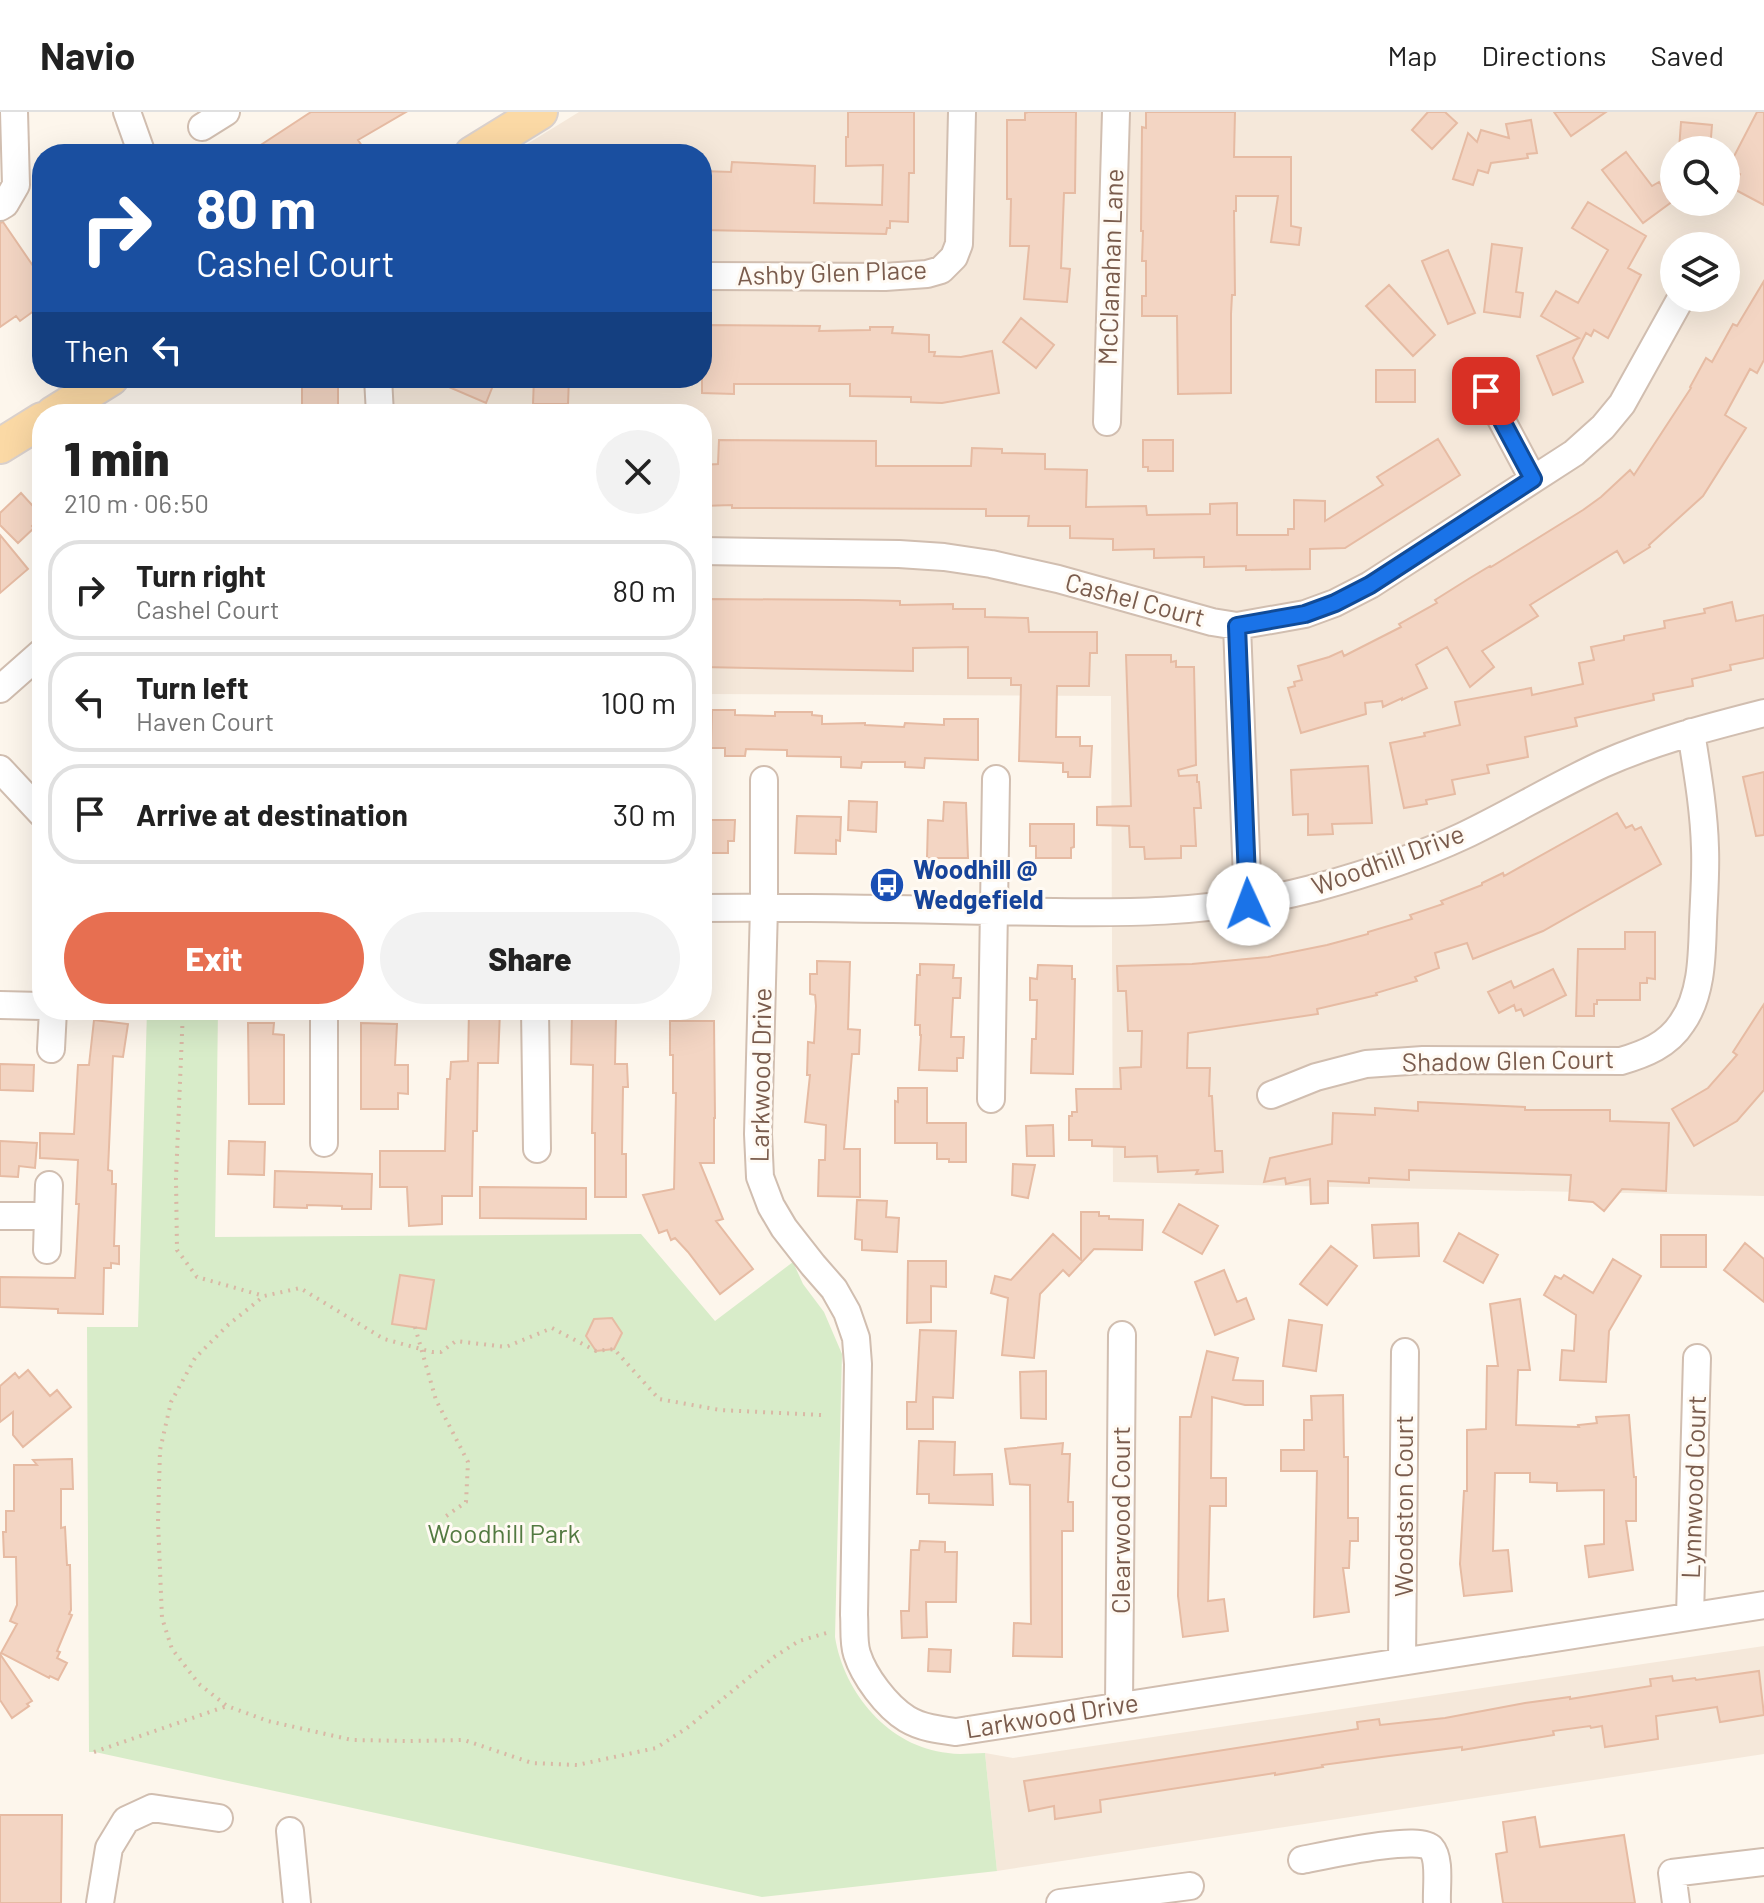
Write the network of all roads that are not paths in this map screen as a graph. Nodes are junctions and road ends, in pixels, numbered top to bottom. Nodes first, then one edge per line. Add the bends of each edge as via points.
1 (14, 112) edge
2 (127, 112) edge
3 (226, 112) edge
4 (540, 112) edge
5 (962, 112) edge
6 (1116, 112) edge
7 (202, 127) dead end
8 (138, 144) edge
9 (488, 144) edge
10 (0, 207) edge
11 (712, 276) edge
12 (1673, 312) edge
13 (95, 388) edge
14 (1486, 391) dead end
15 (69, 404) edge
16 (1107, 422) dead end
17 (32, 426) edge
18 (0, 446) edge
19 (1533, 479) junction
20 (712, 551) edge
21 (1237, 626) junction
22 (32, 661) edge
23 (0, 689) edge
24 (1764, 713) edge
25 (1691, 732) junction
26 (0, 769) edge
27 (996, 779) dead end
28 (764, 780) dead end
29 (32, 803) edge
30 (1248, 904) junction
31 (764, 907) junction
32 (712, 908) edge
33 (993, 911) junction
34 (0, 1005) edge
35 (32, 1006) edge
36 (52, 1020) edge
37 (324, 1020) edge
38 (535, 1020) edge
39 (51, 1049) dead end
40 (1271, 1095) dead end
41 (991, 1099) dead end
42 (324, 1143) dead end
43 (537, 1149) dead end
44 (49, 1185) dead end
45 (0, 1216) edge
46 (48, 1216) junction
47 (47, 1250) dead end
48 (1122, 1335) dead end
49 (1405, 1352) dead end
50 (1697, 1358) dead end
51 (1764, 1605) edge
52 (1690, 1616) junction
53 (1402, 1661) junction
54 (1119, 1706) junction
55 (219, 1818) dead end
56 (290, 1831) dead end
57 (1302, 1860) dead end
58 (1764, 1862) edge
59 (1190, 1886) dead end
60 (100, 1903) edge
61 (297, 1903) edge
62 (1060, 1903) edge
63 (1437, 1903) edge
64 (1676, 1903) edge

1 - 10 street via 16,185
2 - 8 street
3 - 7 street
4 - 9 main road
5 - 11 street, Ashby Glen Place via 959,244 941,270 885,277
6 - 16 street, McClanahan Lane
12 - 19 street, Cashel Court via 1622,404 1603,427
13 - 15 main road
14 - 19 street
17 - 18 main road
19 - 21 street, Cashel Court via 1335,603
20 - 21 street, Cashel Court via 944,557 1058,579
21 - 30 street
22 - 23 street
24 - 25 street, Woodhill Drive
25 - 30 street, Woodhill Drive via 1604,764 1406,860
25 - 40 street, Shadow Glen Court via 1705,849 1702,951 1696,995 1683,1023 1665,1042 1621,1061 1366,1064
26 - 29 street
27 - 33 street
28 - 31 street, Larkwood Drive
30 - 33 street, Woodhill Drive via 1089,914
31 - 32 street, Woodhill Drive
31 - 33 street, Woodhill Drive
31 - 54 street, Larkwood Drive via 760,1177 791,1238 834,1289 856,1338 854,1625 856,1651 867,1677 907,1719 956,1732
33 - 41 street
34 - 35 street
36 - 39 street
37 - 42 street
38 - 43 street
44 - 46 street
45 - 46 street
46 - 47 street
48 - 54 street, Clearwood Court
49 - 53 street, Woodston Court
50 - 52 street, Lynnwood Court
51 - 52 street, Larkwood Drive
52 - 53 street, Larkwood Drive
53 - 54 street, Larkwood Drive
55 - 60 street via 152,1808 126,1820 109,1848
56 - 61 street
57 - 63 street via 1423,1842 1437,1860
58 - 64 street via 1672,1873
59 - 62 street

